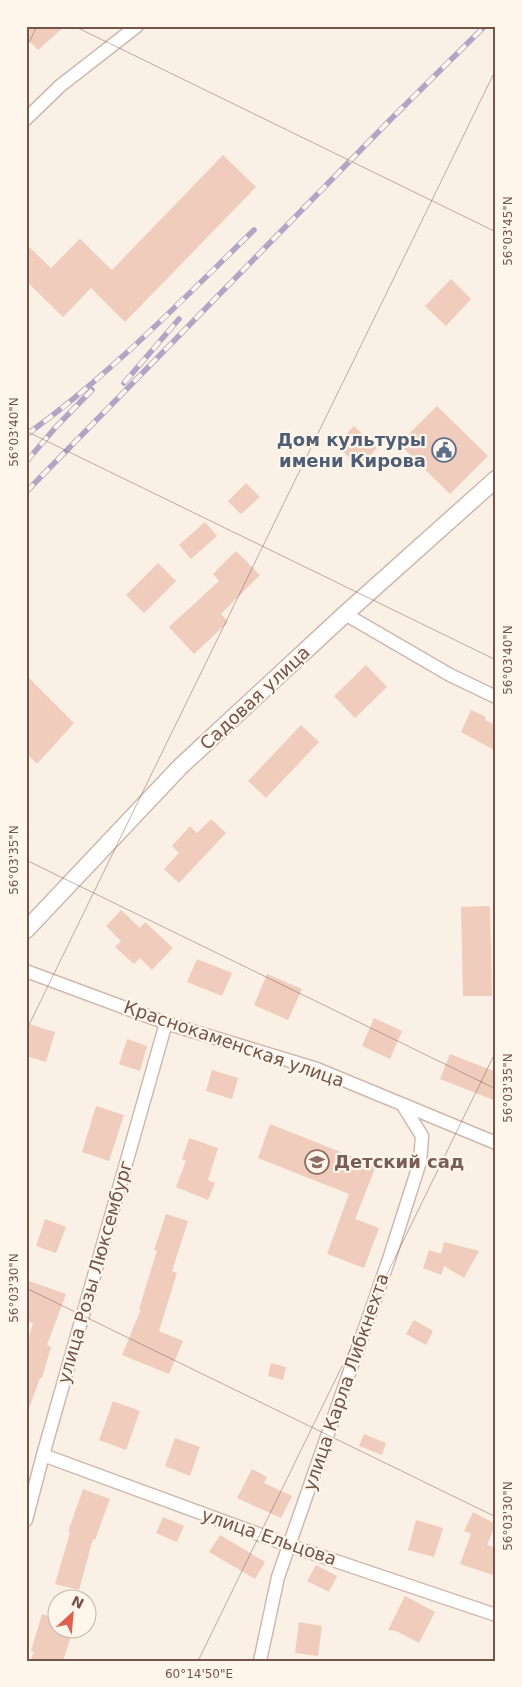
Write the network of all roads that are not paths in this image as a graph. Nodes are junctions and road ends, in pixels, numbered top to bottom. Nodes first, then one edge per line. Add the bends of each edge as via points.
1 (137, 26) edge
2 (26, 119) edge
3 (496, 479) edge
4 (345, 614) junction
5 (496, 696) edge
6 (26, 930) edge
7 (26, 971) edge
8 (166, 1024) junction
9 (404, 1107) junction
10 (496, 1143) edge
11 (43, 1455) junction
12 (26, 1520) edge
13 (288, 1545) junction
14 (496, 1615) edge
15 (260, 1661) edge

1 - 2 street via 60,86
3 - 4 street, Садовая улица
4 - 5 street via 450,675
4 - 6 street, Садовая улица via 180,767
7 - 8 street, Краснокаменская улица
8 - 9 street, Краснокаменская улица via 317,1069
8 - 11 street, улица Розы Люксембург
9 - 10 street, Краснокаменская улица
9 - 13 street, улица Карла Либкнехта via 422,1136 420,1162 390,1259
11 - 12 street, улица Розы Люксембург
11 - 13 street, улица Ельцова
13 - 14 street, улица Ельцова
13 - 15 street, улица Карла Либкнехта

